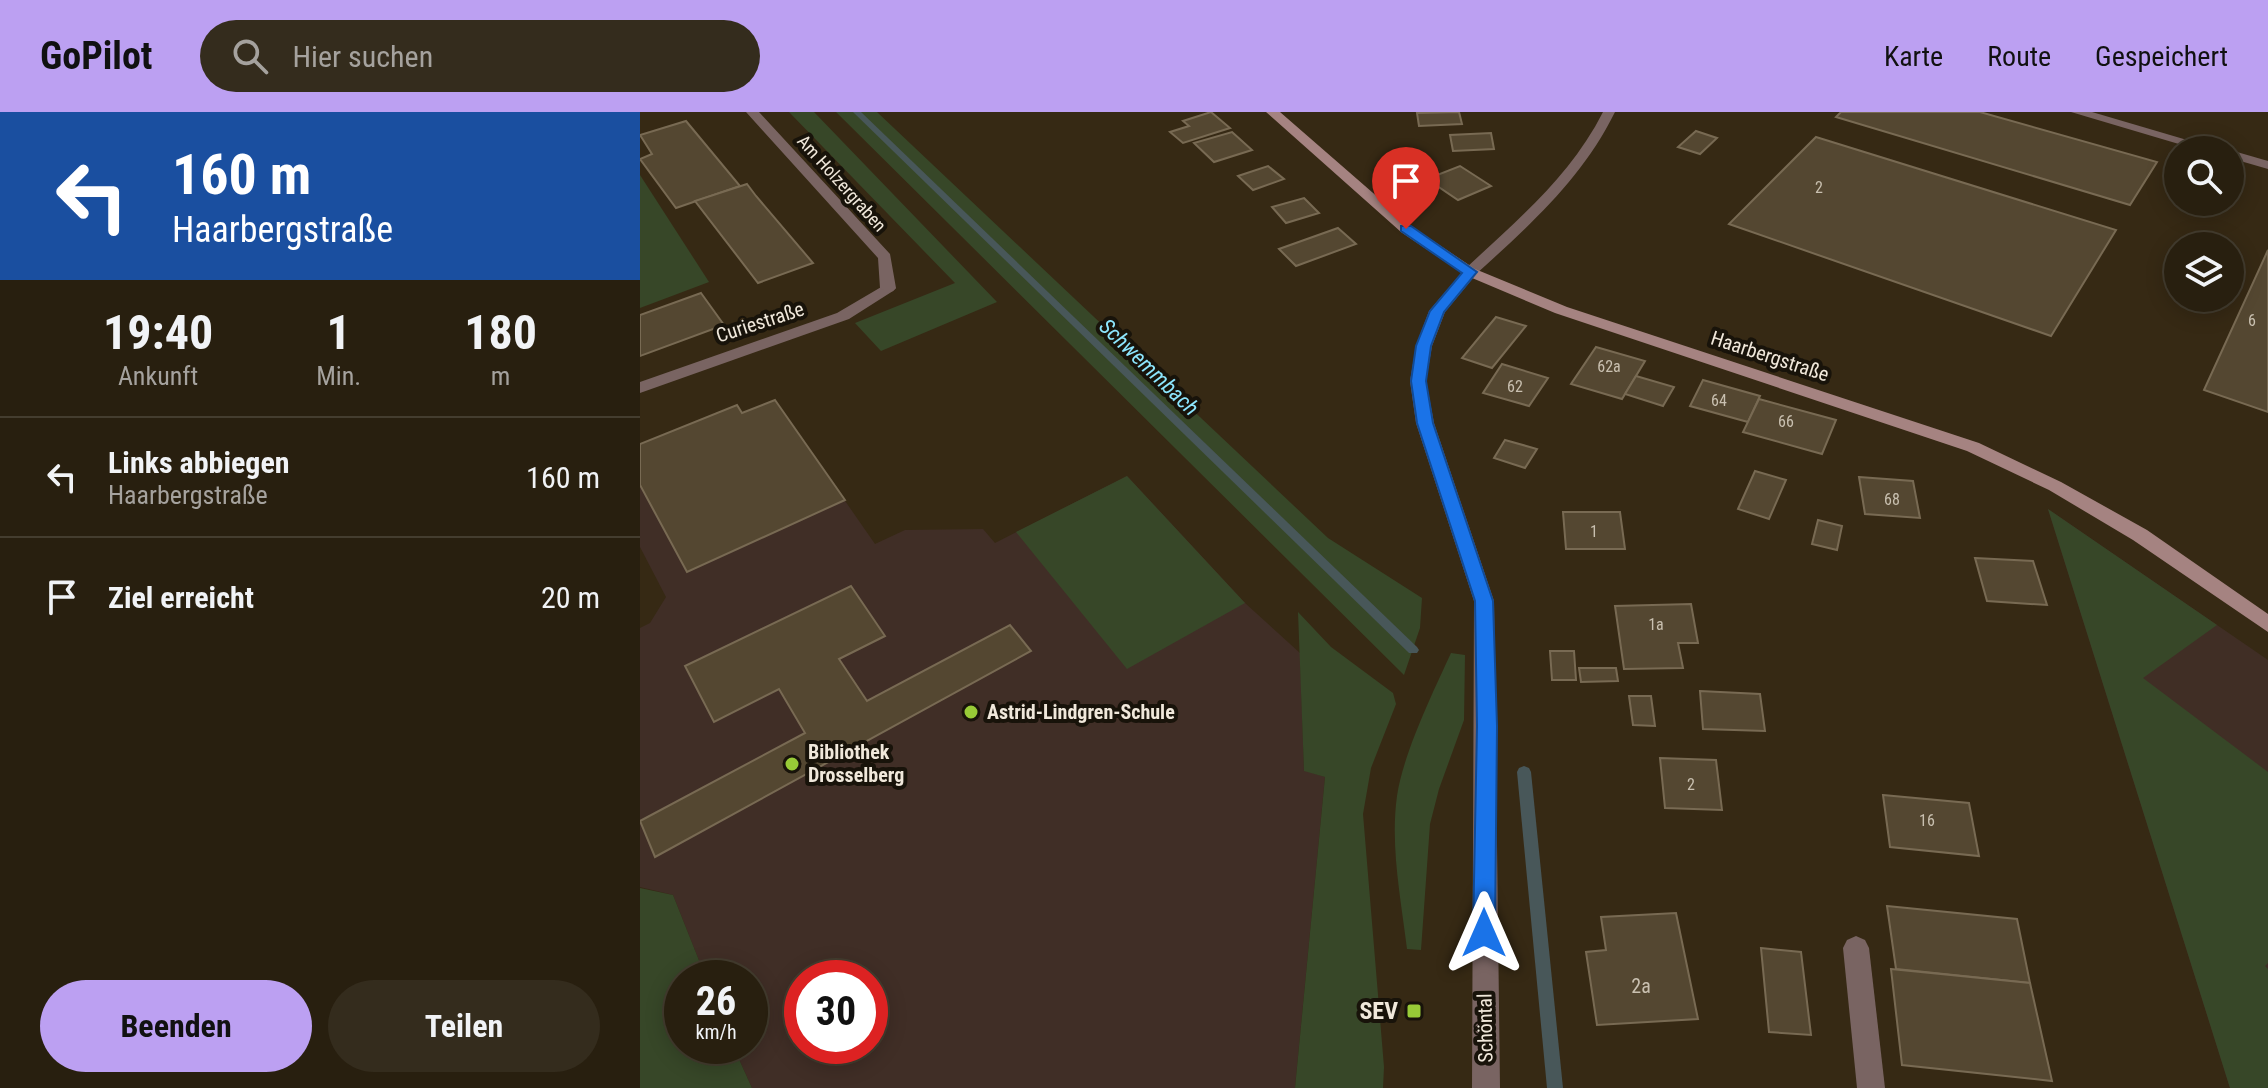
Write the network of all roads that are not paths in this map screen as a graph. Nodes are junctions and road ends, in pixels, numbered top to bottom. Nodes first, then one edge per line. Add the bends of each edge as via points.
1 (752, 112) edge
2 (1272, 112) edge
3 (1609, 112) edge
4 (2077, 112) edge
5 (2164, 136) edge
6 (2244, 158) edge
7 (2268, 165) edge
8 (1470, 272) junction
9 (888, 288) joint
10 (640, 388) edge
11 (2268, 624) edge
12 (1856, 948) dead end
13 (1486, 1088) edge
14 (1871, 1088) edge

1 - 9 street, Am Holzergraben via 885,257
2 - 8 main road, Haarbergstraße via 1406,229
3 - 8 street, Schöntal via 1572,177
4 - 5 street
6 - 7 street
8 - 11 main road, Haarbergstraße via 1561,310 1973,447 2140,535
8 - 13 street, Schöntal via 1437,311 1418,381 1425,423 1484,601
9 - 10 street, Curiestraße via 843,316
12 - 14 street

